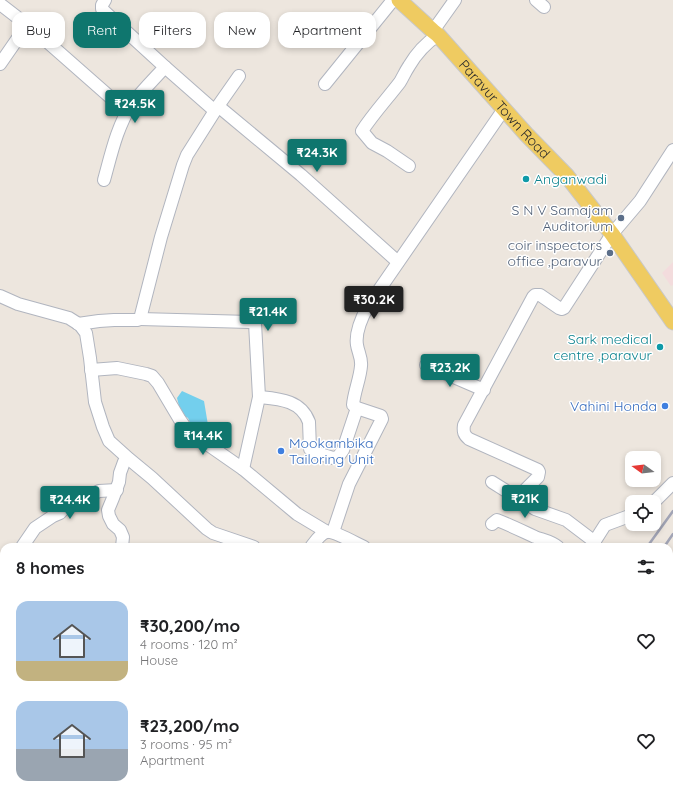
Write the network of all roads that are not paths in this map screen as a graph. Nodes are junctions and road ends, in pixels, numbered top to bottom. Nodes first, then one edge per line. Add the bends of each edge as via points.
1 (105, 0) edge
2 (393, 0) edge
3 (399, 0) edge
4 (456, 0) edge
5 (0, 4) edge
6 (12, 13) edge
7 (435, 33) junction
8 (12, 47) edge
9 (54, 48) edge
10 (0, 64) edge
11 (165, 67) junction
12 (239, 76) dead end
13 (325, 84) dead end
14 (217, 108) junction
15 (504, 110) junction
16 (128, 112) junction
17 (673, 150) edge
18 (409, 166) dead end
19 (104, 180) dead end
20 (612, 234) junction
21 (398, 262) junction
22 (0, 296) edge
23 (140, 318) junction
24 (672, 319) edge
25 (78, 324) junction
26 (426, 365) dead end
27 (91, 370) junction
28 (484, 390) junction
29 (259, 397) junction
30 (357, 408) junction
31 (127, 458) junction
32 (243, 469) junction
33 (492, 482) dead end
34 (673, 483) edge
35 (117, 490) junction
36 (661, 495) edge
37 (518, 497) junction
38 (625, 518) edge
39 (492, 524) dead end
40 (330, 532) junction
41 (25, 543) edge
42 (122, 543) edge
43 (242, 543) edge
44 (314, 543) edge
45 (355, 543) edge
46 (551, 543) edge
47 (591, 543) edge
48 (594, 543) edge

1 - 11 street via 102,9
2 - 13 street
3 - 7 main road, Paravur Town Road
4 - 7 street
5 - 6 street
7 - 15 main road, Paravur Town Road
7 - 18 street via 362,131 372,143
8 - 10 street
9 - 16 street
11 - 14 street
11 - 16 street
12 - 14 street
14 - 21 street via 301,175
14 - 23 street via 183,165
15 - 20 main road, Paravur Town Road via 567,176
15 - 21 street
16 - 19 street via 115,141
17 - 20 street via 640,201
20 - 24 main road, Paravur Town Road
20 - 28 street via 564,308 559,308 540,294 533,297
21 - 30 street via 368,306 360,323 357,345 361,356 361,368 353,405
22 - 25 street via 18,304 69,318
23 - 25 street
23 - 29 street via 255,324
25 - 27 street via 86,334
26 - 28 street
27 - 31 street via 95,402 102,427 109,441
27 - 32 street via 117,368 152,376 187,430
28 - 37 street via 464,426 464,433 469,439 538,470 538,477
29 - 30 street via 288,401 303,412 309,422 310,449 333,458 343,450
29 - 32 street
30 - 40 street via 381,416 382,419
31 - 35 street via 120,473
31 - 43 street via 207,529
32 - 40 street via 297,514
33 - 37 street
34 - 36 street
35 - 41 street via 99,491 66,506 35,528
35 - 42 street via 108,510 113,524 120,530
37 - 47 street via 535,509 566,520
38 - 48 street via 605,526
39 - 46 street via 497,520
40 - 44 street via 321,535
40 - 45 street

